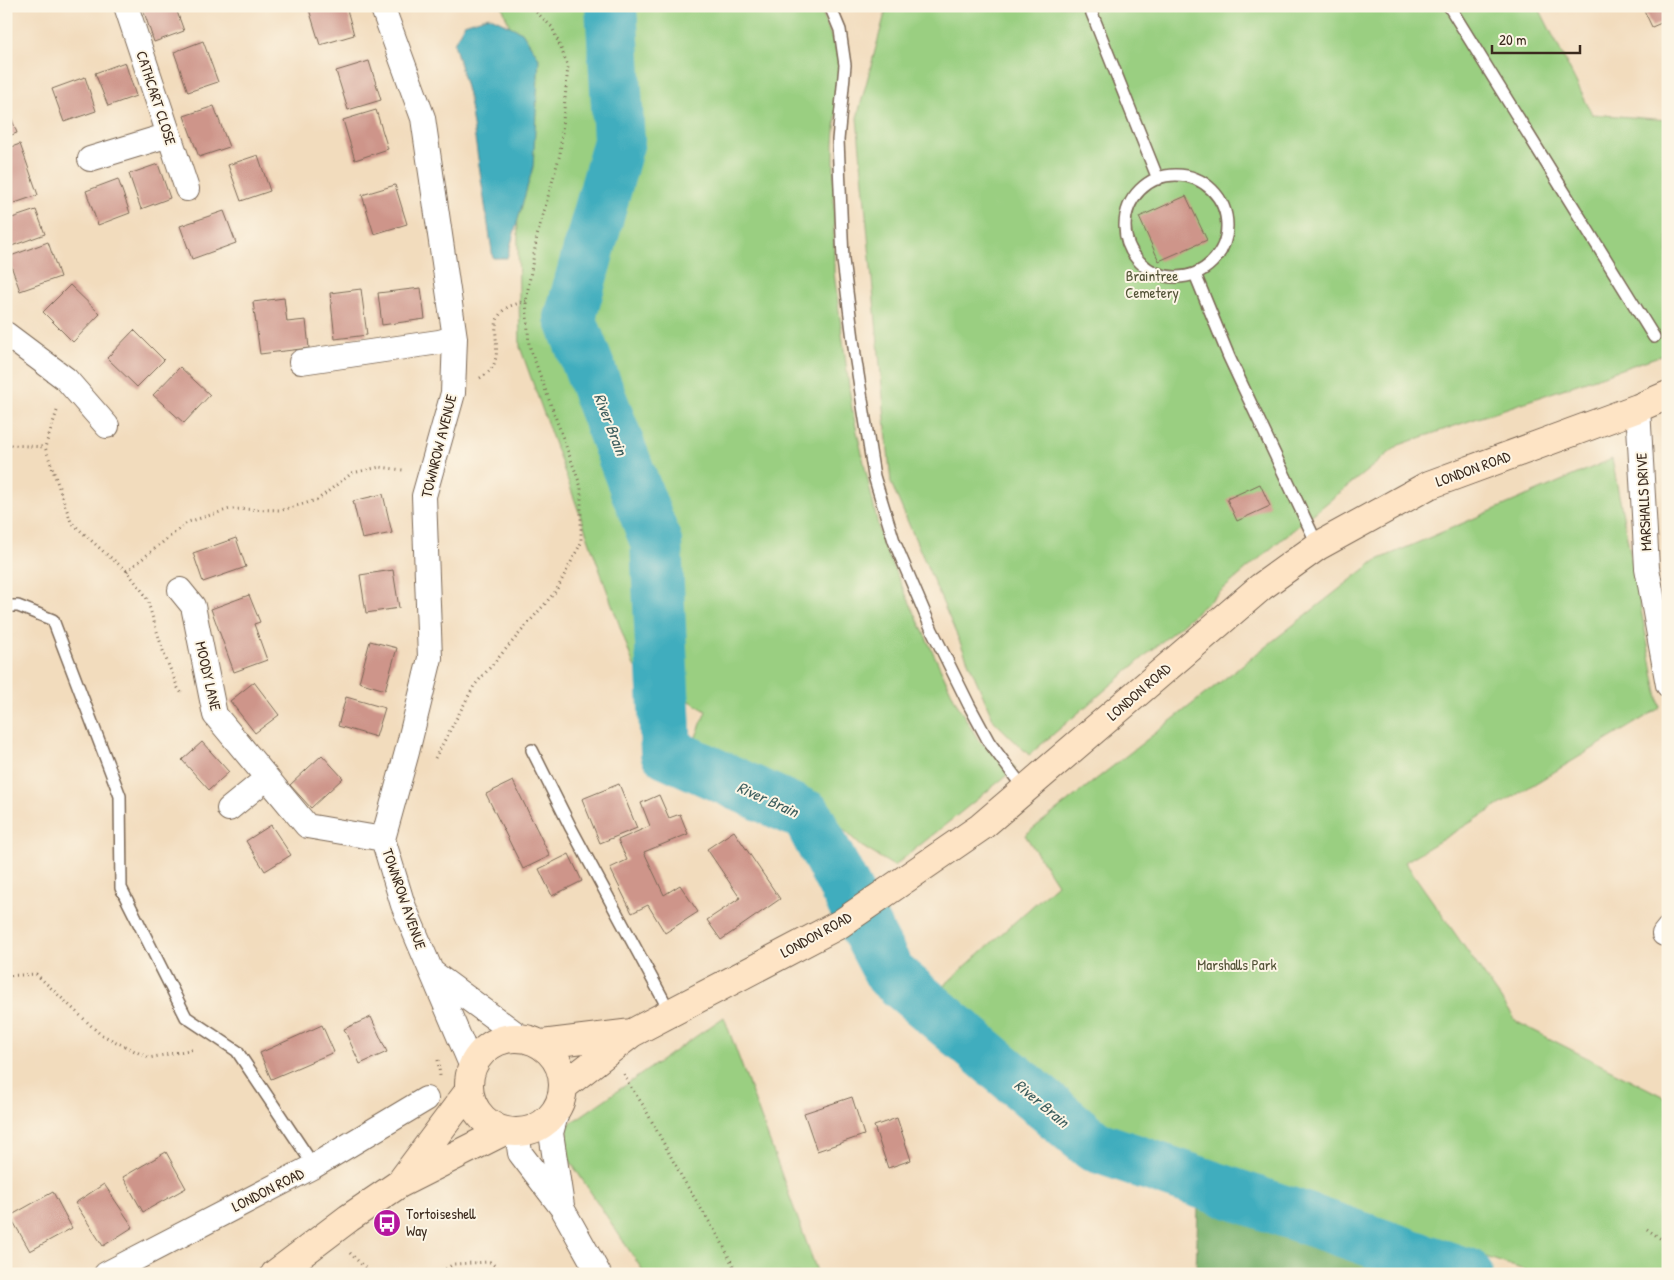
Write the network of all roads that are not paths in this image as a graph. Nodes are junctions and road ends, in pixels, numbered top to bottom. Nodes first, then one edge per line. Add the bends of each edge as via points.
1 (126, 6) edge
2 (382, 6) edge
3 (830, 6) edge
4 (1089, 6) edge
5 (1449, 6) edge
6 (168, 135) junction
7 (90, 158) dead end
8 (1158, 179) junction
9 (187, 189) dead end
10 (1195, 274) junction
11 (6, 334) edge
12 (455, 338) junction
13 (1654, 338) dead end
14 (301, 362) dead end
15 (1668, 395) edge
16 (1638, 408) junction
17 (107, 426) dead end
18 (1318, 546) junction
19 (180, 590) dead end
20 (6, 606) edge
21 (1668, 685) edge
22 (532, 750) dead end
23 (267, 778) junction
24 (1025, 790) junction
25 (229, 809) dead end
26 (383, 839) junction
27 (430, 971) junction
28 (670, 1012) junction
29 (632, 1032) junction
30 (531, 1040) junction
31 (470, 1079) junction
32 (561, 1097) junction
33 (426, 1099) road end
34 (510, 1131) junction
35 (314, 1166) junction
36 (399, 1184) junction
37 (562, 1208) junction
38 (106, 1274) edge
39 (275, 1274) edge
40 (599, 1274) edge

1 - 6 street, CATHCART CLOSE
2 - 12 street, TOWNROW AVENUE via 423,118
3 - 24 lane via 840,30 845,65 838,140 843,260 854,355 874,476 894,541 932,630 989,742
4 - 8 lane
5 - 13 lane
6 - 7 street
6 - 9 street, CATHCART CLOSE
8 - 10 lane via 1146,184 1130,202 1124,226 1131,250 1148,268 1171,277
8 - 10 lane via 1169,175 1194,177 1215,191 1226,213 1227,238 1215,260
10 - 18 lane via 1229,358
11 - 17 street via 66,379
12 - 14 street
12 - 26 street, TOWNROW AVENUE via 453,393 424,496 430,658
15 - 16 street, LONDON ROAD
16 - 18 street, LONDON ROAD via 1429,485
16 - 21 street, MARSHALLS DRIVE via 1648,568
18 - 24 street, LONDON ROAD via 1261,587
19 - 23 street, MOODY LANE via 193,606 215,715
20 - 35 lane via 18,606 53,620 120,796 121,888 186,1017 237,1050
22 - 28 lane
23 - 25 street
23 - 26 street, MOODY LANE via 307,826
24 - 28 street, LONDON ROAD via 981,828 840,924
26 - 27 street, TOWNROW AVENUE via 402,904
27 - 30 street
27 - 31 street, TOWNROW AVENUE
28 - 29 street, LONDON ROAD
29 - 30 street, LONDON ROAD
29 - 32 street, LONDON ROAD
30 - 31 street via 490,1044
30 - 32 street via 559,1062
31 - 34 street via 475,1108 487,1122
31 - 36 street
32 - 34 street via 541,1126
32 - 37 street via 551,1132
33 - 35 street, LONDON ROAD
34 - 36 street
34 - 37 street via 520,1153
35 - 38 street, LONDON ROAD
36 - 39 street
37 - 40 street

